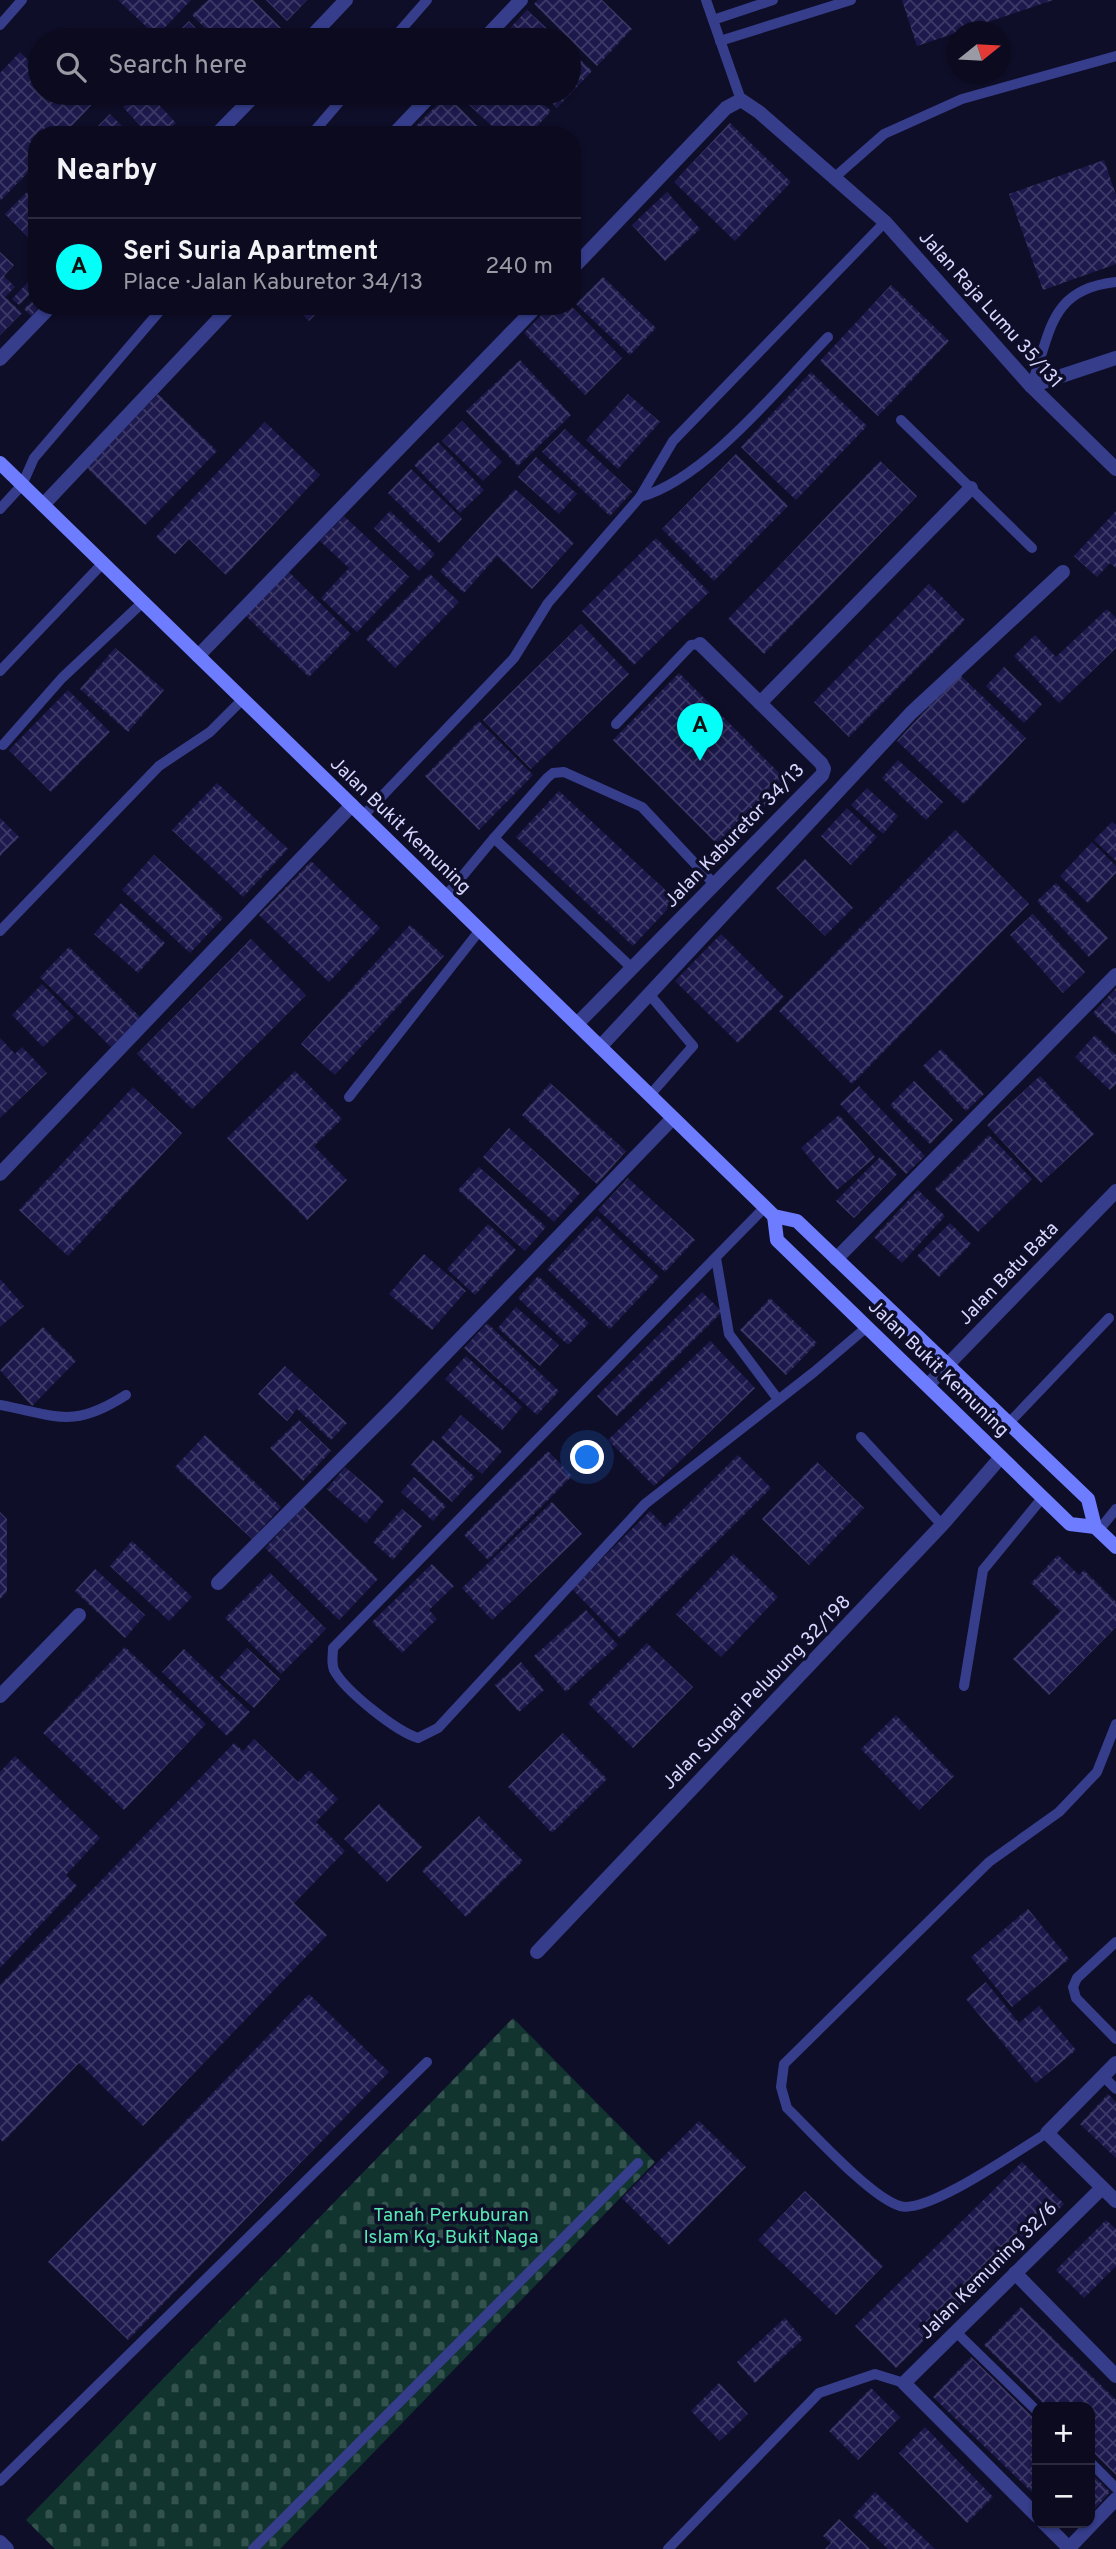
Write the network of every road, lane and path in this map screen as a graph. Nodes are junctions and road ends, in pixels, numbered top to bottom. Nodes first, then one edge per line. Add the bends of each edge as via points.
1 (22, 0) edge
2 (346, 0) edge
3 (427, 0) edge
4 (521, 0) edge
5 (706, 0) edge
6 (773, 0) edge
7 (850, 0) edge
8 (713, 20) junction
9 (0, 25) edge
10 (319, 28) edge
11 (403, 28) edge
12 (494, 28) edge
13 (720, 41) junction
14 (1116, 56) edge
15 (741, 100) junction
16 (245, 105) edge
17 (337, 105) edge
18 (422, 105) edge
19 (225, 126) edge
20 (319, 126) edge
21 (402, 126) edge
22 (835, 177) junction
23 (885, 222) junction
24 (581, 260) edge
25 (1116, 282) edge
26 (42, 315) edge
27 (156, 315) edge
28 (222, 315) edge
29 (528, 315) edge
30 (828, 337) dead end
31 (1116, 358) edge
32 (0, 359) edge
33 (1031, 386) junction
34 (901, 420) dead end
35 (0, 463) edge
36 (1116, 469) edge
37 (22, 485) junction
38 (971, 488) junction
39 (640, 497) junction
40 (43, 505) junction
41 (0, 509) edge
42 (1032, 548) dead end
43 (103, 564) junction
44 (1063, 572) dead end
45 (143, 602) junction
46 (701, 643) joint
47 (198, 656) junction
48 (0, 671) edge
49 (243, 699) junction
50 (760, 703) junction
51 (616, 724) dead end
52 (3, 745) dead end
53 (352, 805) junction
54 (363, 816) junction
55 (494, 838) junction
56 (715, 885) junction
57 (446, 897) junction
58 (0, 930) edge
59 (480, 930) junction
60 (633, 969) junction
61 (1116, 975) edge
62 (649, 994) junction
63 (577, 1024) junction
64 (600, 1047) junction
65 (650, 1095) junction
66 (349, 1097) dead end
67 (673, 1118) junction
68 (0, 1174) edge
69 (1116, 1191) edge
70 (769, 1212) junction
71 (716, 1258) junction
72 (836, 1259) junction
73 (1110, 1318) dead end
74 (867, 1327) junction
75 (947, 1366) junction
76 (929, 1384) junction
77 (126, 1395) dead end
78 (778, 1398) junction
79 (0, 1405) edge
80 (1009, 1424) junction
81 (860, 1437) dead end
82 (1001, 1457) junction
83 (1043, 1497) junction
84 (1116, 1509) edge
85 (942, 1525) junction
86 (1097, 1529) junction
87 (1116, 1547) edge
88 (218, 1583) dead end
89 (79, 1615) dead end
90 (964, 1686) dead end
91 (0, 1696) edge
92 (1116, 1724) edge
93 (1116, 1942) edge
94 (537, 1952) dead end
95 (1116, 2039) edge
96 (428, 2062) dead end
97 (1116, 2063) edge
98 (1102, 2076) junction
99 (1116, 2089) edge
100 (1047, 2133) junction
101 (638, 2164) dead end
102 (1102, 2188) junction
103 (1116, 2201) edge
104 (1014, 2273) junction
105 (956, 2332) junction
106 (1116, 2376) edge
107 (904, 2382) junction
108 (1032, 2406) edge
109 (1093, 2465) edge
110 (0, 2481) edge
111 (1116, 2488) edge
112 (1116, 2499) edge
113 (1032, 2511) edge
114 (1049, 2528) edge
115 (0, 2542) edge
116 (1070, 2548) edge
117 (7, 2549) edge
118 (253, 2549) edge
119 (668, 2549) edge

1 - 9 lane
2 - 10 street
3 - 11 lane
4 - 12 street
5 - 8 lane
6 - 8 lane
7 - 13 lane
8 - 13 lane
13 - 15 lane
14 - 22 lane via 962,99 884,134
15 - 22 street, Jalan Raja Lumu 35/131
15 - 24 street via 726,108
16 - 19 street
17 - 20 lane
18 - 21 street
22 - 23 street, Jalan Raja Lumu 35/131
23 - 33 street, Jalan Raja Lumu 35/131
23 - 39 lane via 673,441
25 - 33 lane via 1098,284 1059,307
26 - 32 street
27 - 37 lane via 34,458
28 - 40 street
29 - 47 street
30 - 39 lane via 714,452 671,486
31 - 33 street
33 - 36 street, Jalan Raja Lumu 35/131
34 - 38 lane
35 - 37 main road, Jalan Bukit Kemuning
37 - 40 main road, Jalan Bukit Kemuning
37 - 41 lane
38 - 42 lane
38 - 50 street
39 - 54 lane via 548,603 514,658
40 - 43 main road, Jalan Bukit Kemuning
43 - 45 main road, Jalan Bukit Kemuning
43 - 48 lane
44 - 62 street via 911,713
45 - 47 main road, Jalan Bukit Kemuning
45 - 52 lane via 62,678
46 - 50 street, Jalan Kaburetor 34/13
46 - 51 lane via 691,645
47 - 49 main road, Jalan Bukit Kemuning
49 - 53 main road, Jalan Bukit Kemuning
49 - 58 lane via 210,732 159,765
50 - 56 street, Jalan Kaburetor 34/13 via 824,769
53 - 54 main road, Jalan Bukit Kemuning
53 - 68 street
54 - 57 main road, Jalan Bukit Kemuning
55 - 56 lane via 547,778 564,772 642,807
55 - 57 lane
55 - 60 lane
56 - 60 street, Jalan Kaburetor 34/13
57 - 59 main road, Jalan Bukit Kemuning
59 - 63 main road, Jalan Bukit Kemuning
59 - 66 lane
60 - 63 street, Jalan Kaburetor 34/13
61 - 72 street
62 - 64 street
62 - 65 lane via 694,1046
63 - 64 main road, Jalan Bukit Kemuning
64 - 65 main road, Jalan Bukit Kemuning
65 - 67 main road, Jalan Bukit Kemuning
67 - 70 main road, Jalan Bukit Kemuning
67 - 88 street
69 - 75 street, Jalan Batu Bata
70 - 71 lane
70 - 72 main road, Jalan Bukit Kemuning via 797,1221
70 - 74 main road, Jalan Bukit Kemuning via 777,1240
71 - 78 lane via 729,1334
71 - 78 lane via 333,1648 332,1666 339,1679 402,1733 418,1738 438,1728 645,1503
72 - 75 main road, Jalan Bukit Kemuning
73 - 80 lane
74 - 76 main road, Jalan Bukit Kemuning
74 - 78 lane
75 - 76 street, Jalan Batu Bata
75 - 80 main road, Jalan Bukit Kemuning
76 - 82 main road, Jalan Bukit Kemuning
77 - 79 lane via 99,1412 72,1419
80 - 86 main road, Jalan Bukit Kemuning via 1088,1499
81 - 85 lane
82 - 83 main road, Jalan Bukit Kemuning
82 - 85 street, Jalan Sungai Pelubung 32/198
83 - 86 main road, Jalan Bukit Kemuning via 1070,1524
83 - 90 lane via 983,1570
84 - 86 lane
85 - 94 street, Jalan Sungai Pelubung 32/198
86 - 87 main road, Jalan Bukit Kemuning
89 - 91 street
92 - 100 lane via 1097,1772 1059,1812 989,1863 784,2064 781,2087 787,2108 882,2197 902,2207 929,2204
93 - 95 lane via 1073,1987 1076,1998
96 - 110 lane
97 - 98 street
98 - 99 lane
98 - 100 street
100 - 102 street
101 - 118 lane
102 - 103 street
102 - 104 street, Jalan Kemuning 32/6
104 - 105 street, Jalan Kemuning 32/6
104 - 106 street
105 - 107 street, Jalan Kemuning 32/6
105 - 108 lane
107 - 113 street
107 - 119 lane via 874,2374 818,2393
109 - 111 lane
112 - 116 street
114 - 116 street
115 - 117 street

